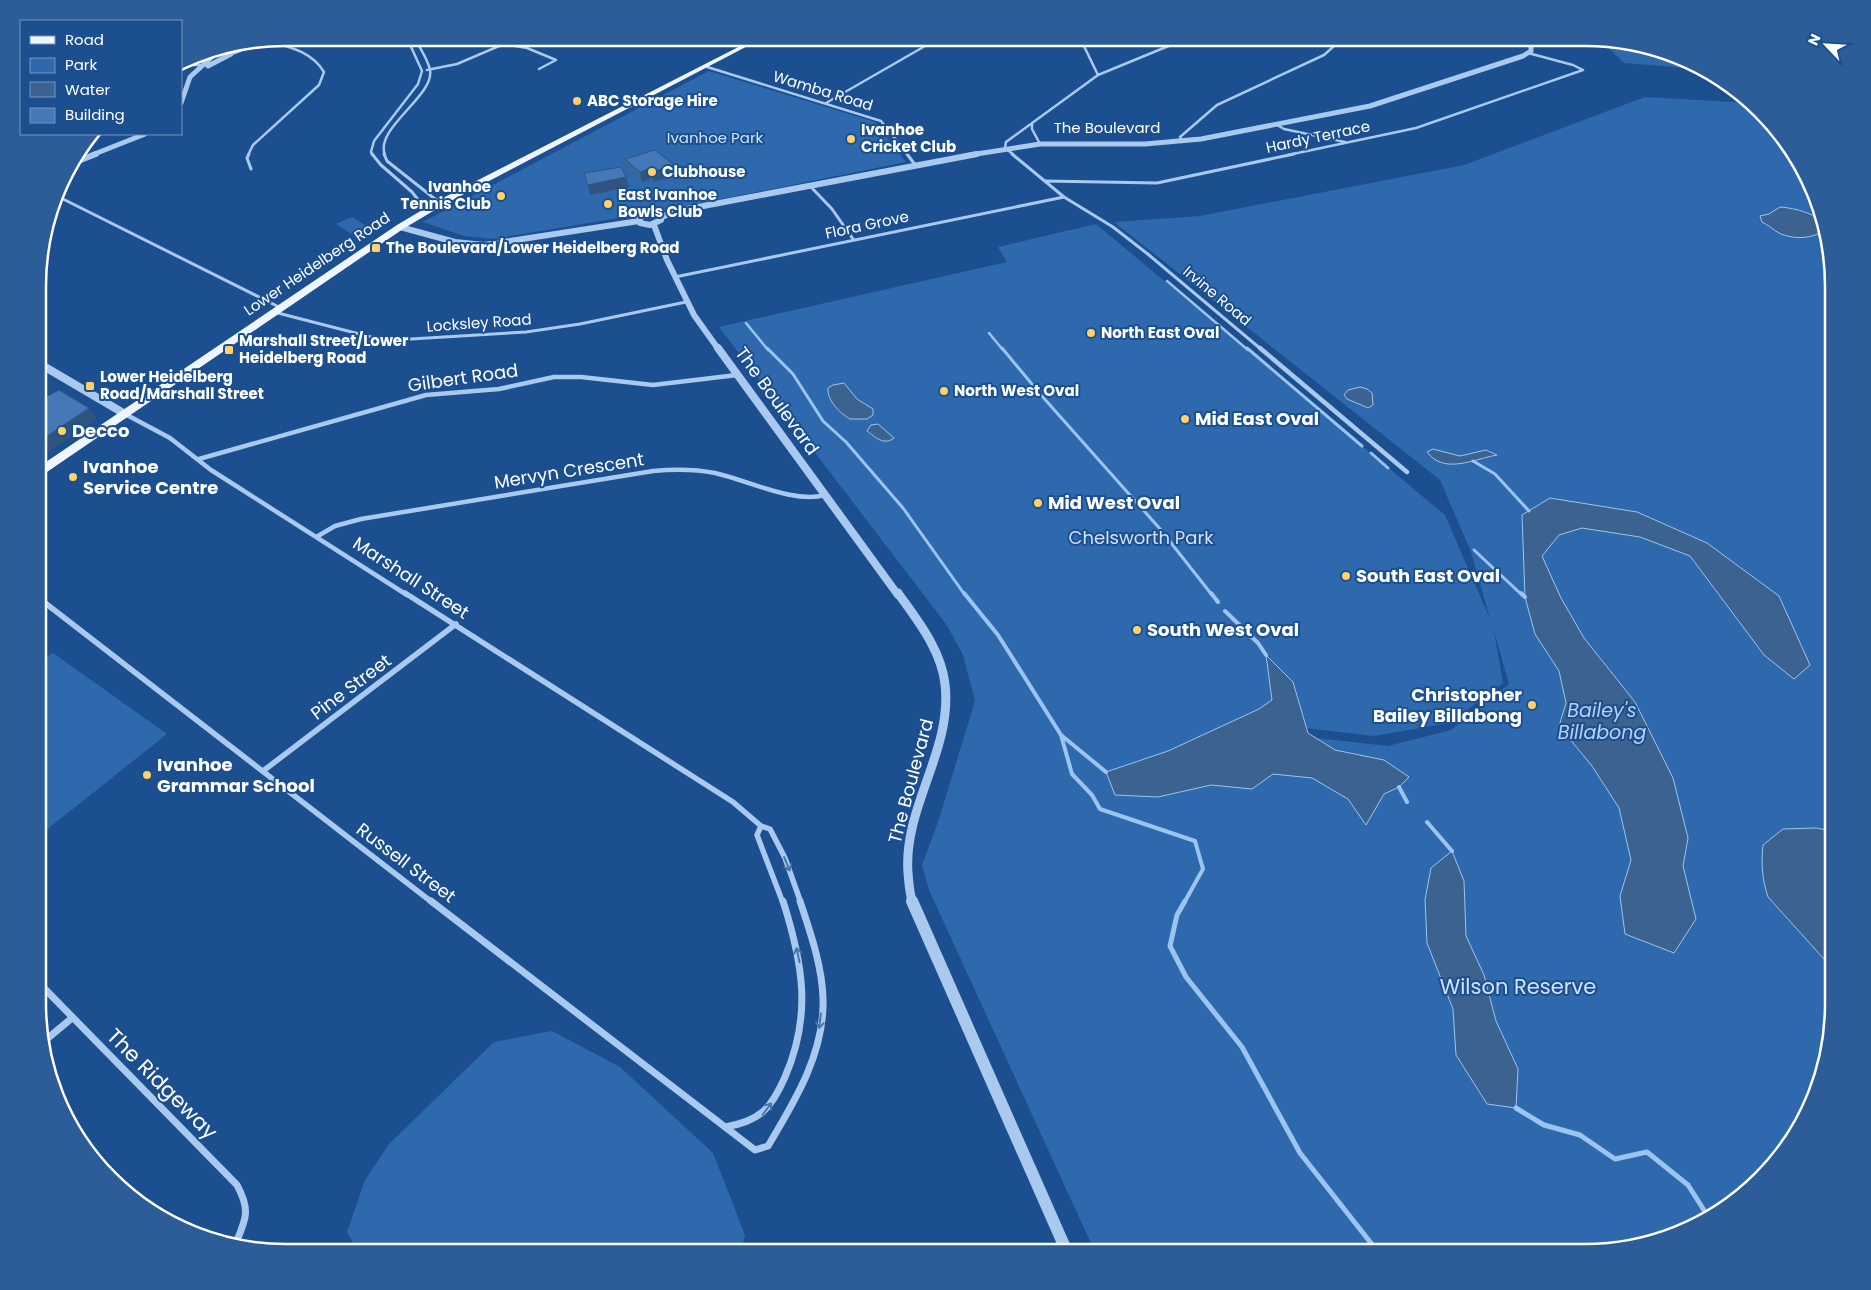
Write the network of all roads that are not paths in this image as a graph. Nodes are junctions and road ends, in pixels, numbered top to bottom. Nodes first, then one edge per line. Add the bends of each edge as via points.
1 (283, 46) edge
2 (411, 46) edge
3 (420, 46) edge
4 (498, 46) edge
5 (515, 46) edge
6 (744, 46) edge
7 (925, 46) edge
8 (1084, 46) edge
9 (1168, 46) edge
10 (1334, 46) edge
11 (1531, 46) edge
12 (228, 53) edge
13 (1528, 53) junction
14 (207, 60) edge
15 (193, 64) edge
16 (201, 65) junction
17 (704, 66) junction
18 (539, 69) dead end
19 (430, 70) junction
20 (422, 71) junction
21 (1098, 74) junction
22 (189, 82) junction
23 (182, 100) edge
24 (826, 104) junction
25 (1032, 123) junction
26 (1277, 125) junction
27 (143, 135) edge
28 (1182, 142) junction
29 (1346, 143) junction
30 (1040, 144) junction
31 (1005, 148) junction
32 (83, 159) edge
33 (916, 166) junction
34 (251, 168) dead end
35 (1046, 181) junction
36 (811, 187) junction
37 (1064, 197) junction
38 (62, 199) edge
39 (442, 202) junction
40 (427, 211) junction
41 (662, 217) junction
42 (639, 221) junction
43 (654, 225) junction
44 (400, 227) junction
45 (853, 239) junction
46 (675, 277) junction
47 (686, 302) junction
48 (276, 310) junction
49 (46, 368) edge
50 (737, 375) junction
51 (125, 414) junction
52 (199, 459) junction
53 (46, 467) edge
54 (1407, 472) dead end
55 (825, 495) junction
56 (318, 536) junction
57 (46, 604) edge
58 (456, 624) junction
59 (263, 772) junction
60 (761, 826) junction
61 (46, 990) edge
62 (72, 1018) junction
63 (48, 1038) edge
64 (725, 1128) junction
65 (755, 1150) joint
66 (238, 1239) edge
67 (1063, 1244) edge

1 - 34 street via 310,56 324,72 319,85 253,145 247,158
2 - 20 street
3 - 19 street
4 - 19 street via 457,64
5 - 18 street via 556,60
6 - 17 main road, Lower Heidelberg Road
7 - 24 street
8 - 21 street
9 - 21 street
10 - 28 street via 1324,55 1217,105 1180,137
11 - 13 street
12 - 22 street
13 - 26 street, The Boulevard via 1370,106
13 - 29 street, Hardy Terrace via 1583,70 1416,128
14 - 16 street
15 - 16 street
16 - 22 street
17 - 24 street, Wamba Road
17 - 39 main road, Lower Heidelberg Road
19 - 20 street
19 - 39 street via 428,82 385,139 383,150 387,161
20 - 40 street via 418,84 374,141 371,152
21 - 25 street
22 - 23 street
24 - 33 street, Wamba Road via 881,121
25 - 30 street
25 - 31 street via 1006,142
26 - 28 street, The Boulevard
26 - 29 street
27 - 32 street
28 - 30 street, The Boulevard
29 - 35 street, Hardy Terrace via 1157,182
30 - 31 street, The Boulevard
31 - 33 street, The Boulevard
31 - 35 street, Irvine Road
33 - 36 street, The Boulevard
35 - 37 street, Irvine Road
36 - 41 street, The Boulevard via 677,211
36 - 45 street via 832,209
37 - 45 street, Flora Grove
37 - 54 street, Irvine Road via 1113,227 1154,259
38 - 48 street, Locksley Road
39 - 40 main road, Lower Heidelberg Road
40 - 44 main road, Lower Heidelberg Road
41 - 42 street, The Boulevard via 650,214
41 - 43 street
42 - 43 street
42 - 44 street via 484,245 455,242
43 - 46 street, The Boulevard
44 - 48 main road, Lower Heidelberg Road
45 - 46 street, Flora Grove
46 - 47 street, The Boulevard
47 - 48 street, Locksley Road via 526,332 411,339 371,337
47 - 50 street, The Boulevard
48 - 51 main road, Lower Heidelberg Road
49 - 51 street, Marshall Street
50 - 52 street, Gilbert Road via 653,385 581,376 554,377 499,389 426,394
50 - 55 street, The Boulevard
51 - 52 street, Marshall Street via 144,422
51 - 53 main road, Lower Heidelberg Road
52 - 56 street, Marshall Street via 211,470
55 - 56 street, Mervyn Crescent via 800,497 714,473 670,469 361,519 335,526
55 - 67 street, The Boulevard via 923,628 940,658 946,703 944,731 910,832 907,861 910,896
56 - 58 street, Marshall Street
57 - 59 street, Russell Street
58 - 59 street, Pine Street
58 - 60 street, Marshall Street via 733,802
59 - 64 street, Russell Street
64 -> 60 street via 760,1118 773,1101 789,1072 799,1043 805,1006 804,981 796,945 757,835
60 -> 65 street, Marshall Street via 770,829 778,840 793,878 813,941 823,999 819,1034 807,1073 768,1146
61 - 62 street, The Ridgeway
62 - 63 street
62 - 66 street, The Ridgeway via 237,1185 247,1203 248,1214
64 - 65 street, Russell Street

